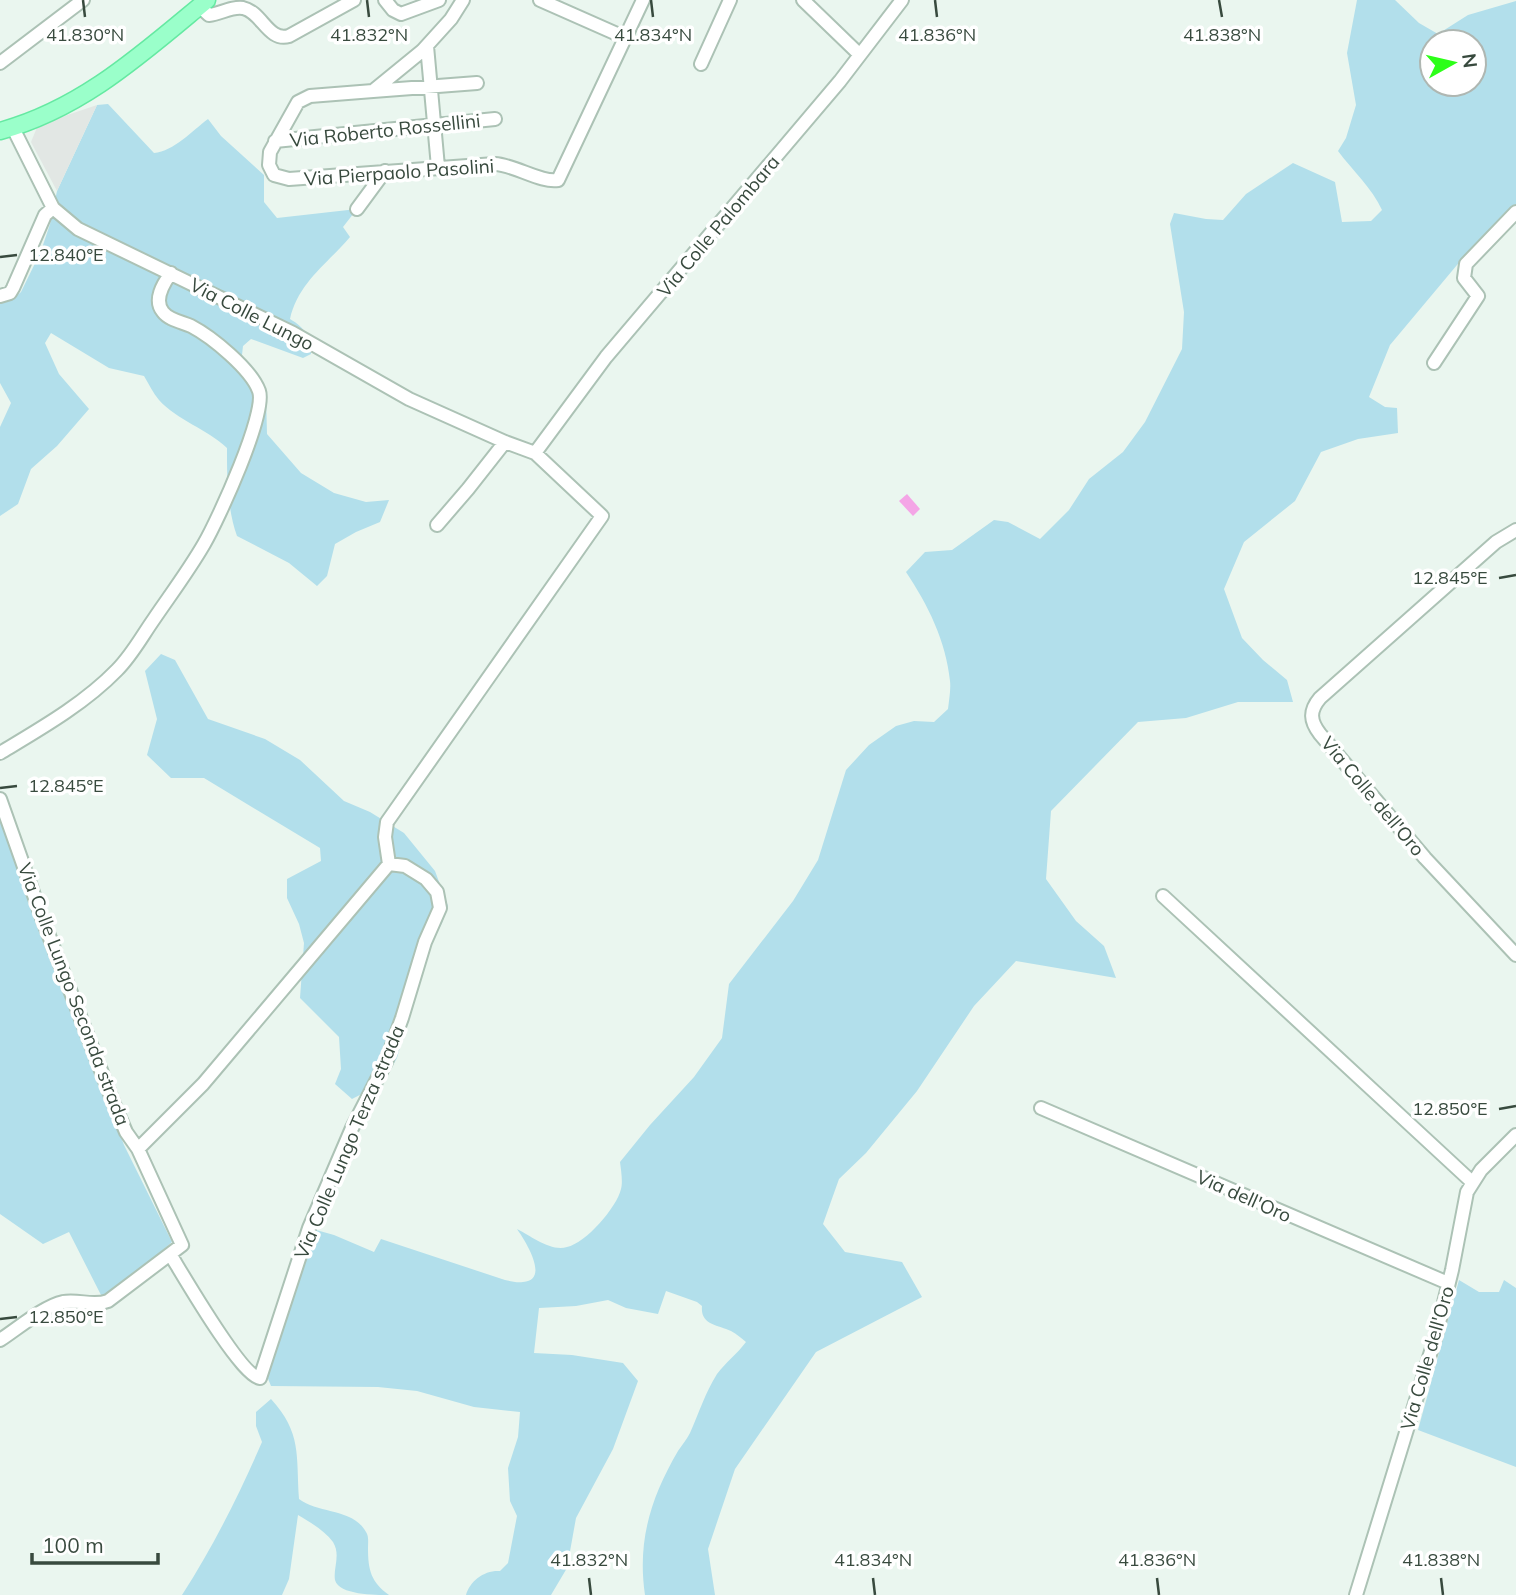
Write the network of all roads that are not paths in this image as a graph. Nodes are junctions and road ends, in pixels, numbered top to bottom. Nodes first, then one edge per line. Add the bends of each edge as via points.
1 (83, 0) edge
2 (354, 0) edge
3 (385, 0) edge
4 (439, 0) edge
5 (463, 0) edge
6 (540, 0) edge
7 (643, 0) edge
8 (730, 0) edge
9 (803, 0) edge
10 (902, 0) edge
11 (203, 3) edge
12 (626, 38) junction
13 (427, 46) junction
14 (860, 55) junction
15 (0, 63) edge
16 (701, 64) dead end
17 (477, 83) dead end
18 (431, 87) junction
19 (373, 91) junction
20 (495, 119) dead end
21 (434, 125) junction
22 (7, 129) edge
23 (275, 141) junction
24 (438, 167) junction
25 (385, 171) junction
26 (54, 208) junction
27 (356, 209) dead end
28 (1516, 212) edge
29 (171, 274) junction
30 (0, 296) edge
31 (1434, 363) dead end
32 (505, 442) junction
33 (535, 453) junction
34 (437, 525) dead end
35 (1516, 530) edge
36 (0, 752) edge
37 (0, 799) edge
38 (389, 864) junction
39 (1163, 895) dead end
40 (1516, 955) edge
41 (1041, 1108) dead end
42 (1516, 1135) edge
43 (138, 1149) junction
44 (1472, 1182) junction
45 (170, 1254) junction
46 (1448, 1283) junction
47 (0, 1340) edge
48 (1356, 1595) edge

1 - 15 street
2 - 11 street via 281,38 246,9 209,15
3 - 4 street via 403,14
5 - 13 street
6 - 12 street
7 - 12 street
8 - 16 street
9 - 14 street
10 - 14 street, Via Colle Palombara
11 - 22 main road via 93,90
12 - 24 street, Via Pierpaolo Pasolini via 558,180 499,164
13 - 18 street
13 - 19 street
14 - 33 street, Via Colle Palombara via 606,357
17 - 18 street
18 - 19 street
18 - 21 street
19 - 23 street via 302,100
20 - 21 street, Via Roberto Rossellini
21 - 23 street, Via Roberto Rossellini
21 - 24 street
22 - 26 street, Via Colle Lungo
23 - 25 street, Via Pierpaolo Pasolini via 269,162 272,173 280,178
24 - 25 street, Via Pierpaolo Pasolini
25 - 27 street
26 - 29 street, Via Colle Lungo via 78,229
26 - 30 street via 44,217 10,293
28 - 31 street via 1466,264 1464,278 1478,296
29 - 32 street, Via Colle Lungo via 293,333 409,399
29 - 36 street via 159,294 160,308 203,332 257,386 261,400 253,431 204,545 126,660 95,691
32 - 33 street, Via Colle Lungo
32 - 34 street
33 - 38 street via 602,516 387,822
35 - 40 street, Via Colle dell'Oro via 1496,542 1330,689 1312,714 1314,727 1425,858
37 - 43 street, Via Colle Lungo Seconda strada via 114,1104
38 - 43 street via 203,1084
38 - 45 street, Via Colle Lungo Terza strada via 405,866 426,879 437,892 440,908 386,1062 309,1228 260,1378 253,1376 228,1346
39 - 44 street
41 - 46 street, Via dell'Oro
42 - 44 street, Via Colle dell'Oro
43 - 45 street via 182,1245
44 - 46 street, Via Colle dell'Oro via 1463,1202
45 - 47 street via 108,1301 57,1304
46 - 48 street, Via Colle dell'Oro

